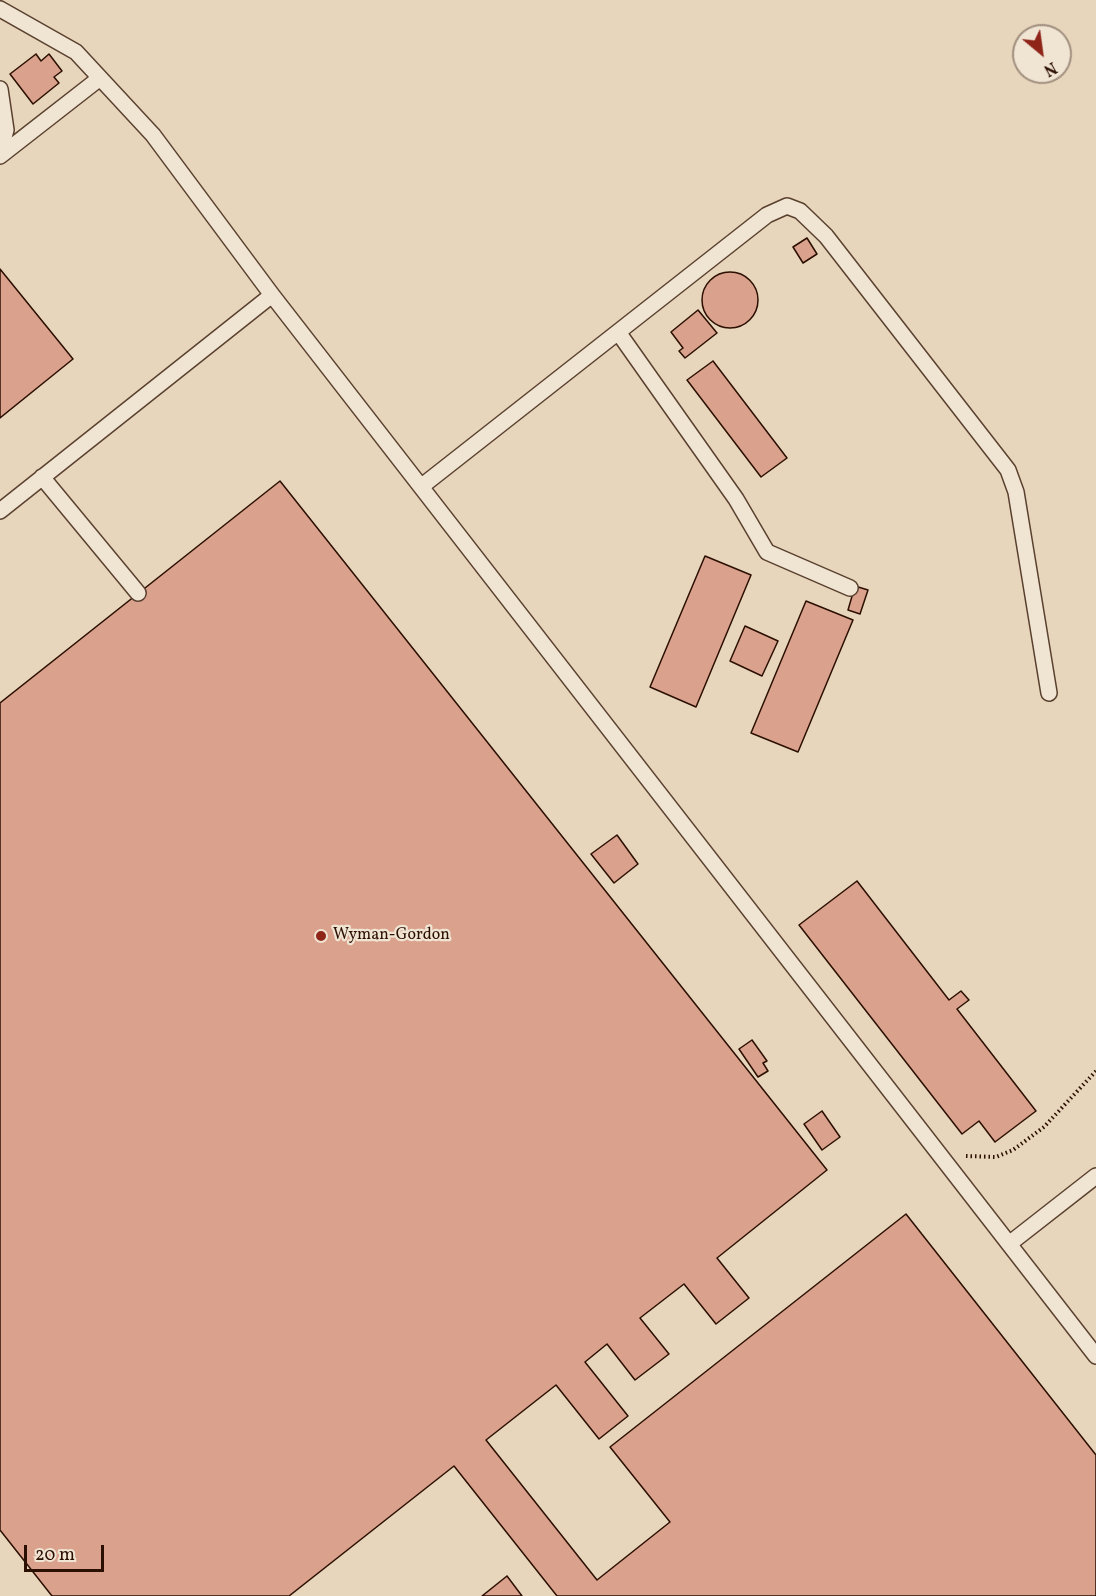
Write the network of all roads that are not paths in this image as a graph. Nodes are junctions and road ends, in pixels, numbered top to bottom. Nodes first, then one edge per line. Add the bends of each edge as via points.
1 (0, 9) edge
2 (100, 78) junction
3 (0, 88) edge
4 (0, 151) edge
5 (0, 156) edge
6 (272, 295) junction
7 (618, 332) junction
8 (42, 477) junction
9 (422, 486) junction
10 (0, 511) edge
11 (850, 588) dead end
12 (138, 594) dead end
13 (1049, 693) dead end
14 (1096, 1176) edge
15 (1009, 1244) junction
16 (1096, 1356) edge

1 - 2 lane via 69,48
2 - 5 lane
2 - 6 lane via 153,135
3 - 4 lane via 6,130
6 - 8 lane
6 - 9 lane
7 - 9 lane
7 - 11 lane via 736,499 767,552
7 - 13 lane via 766,215 787,206 800,211 826,236 1008,470 1016,492
8 - 10 lane
8 - 12 lane
9 - 15 lane
14 - 15 lane
15 - 16 lane

